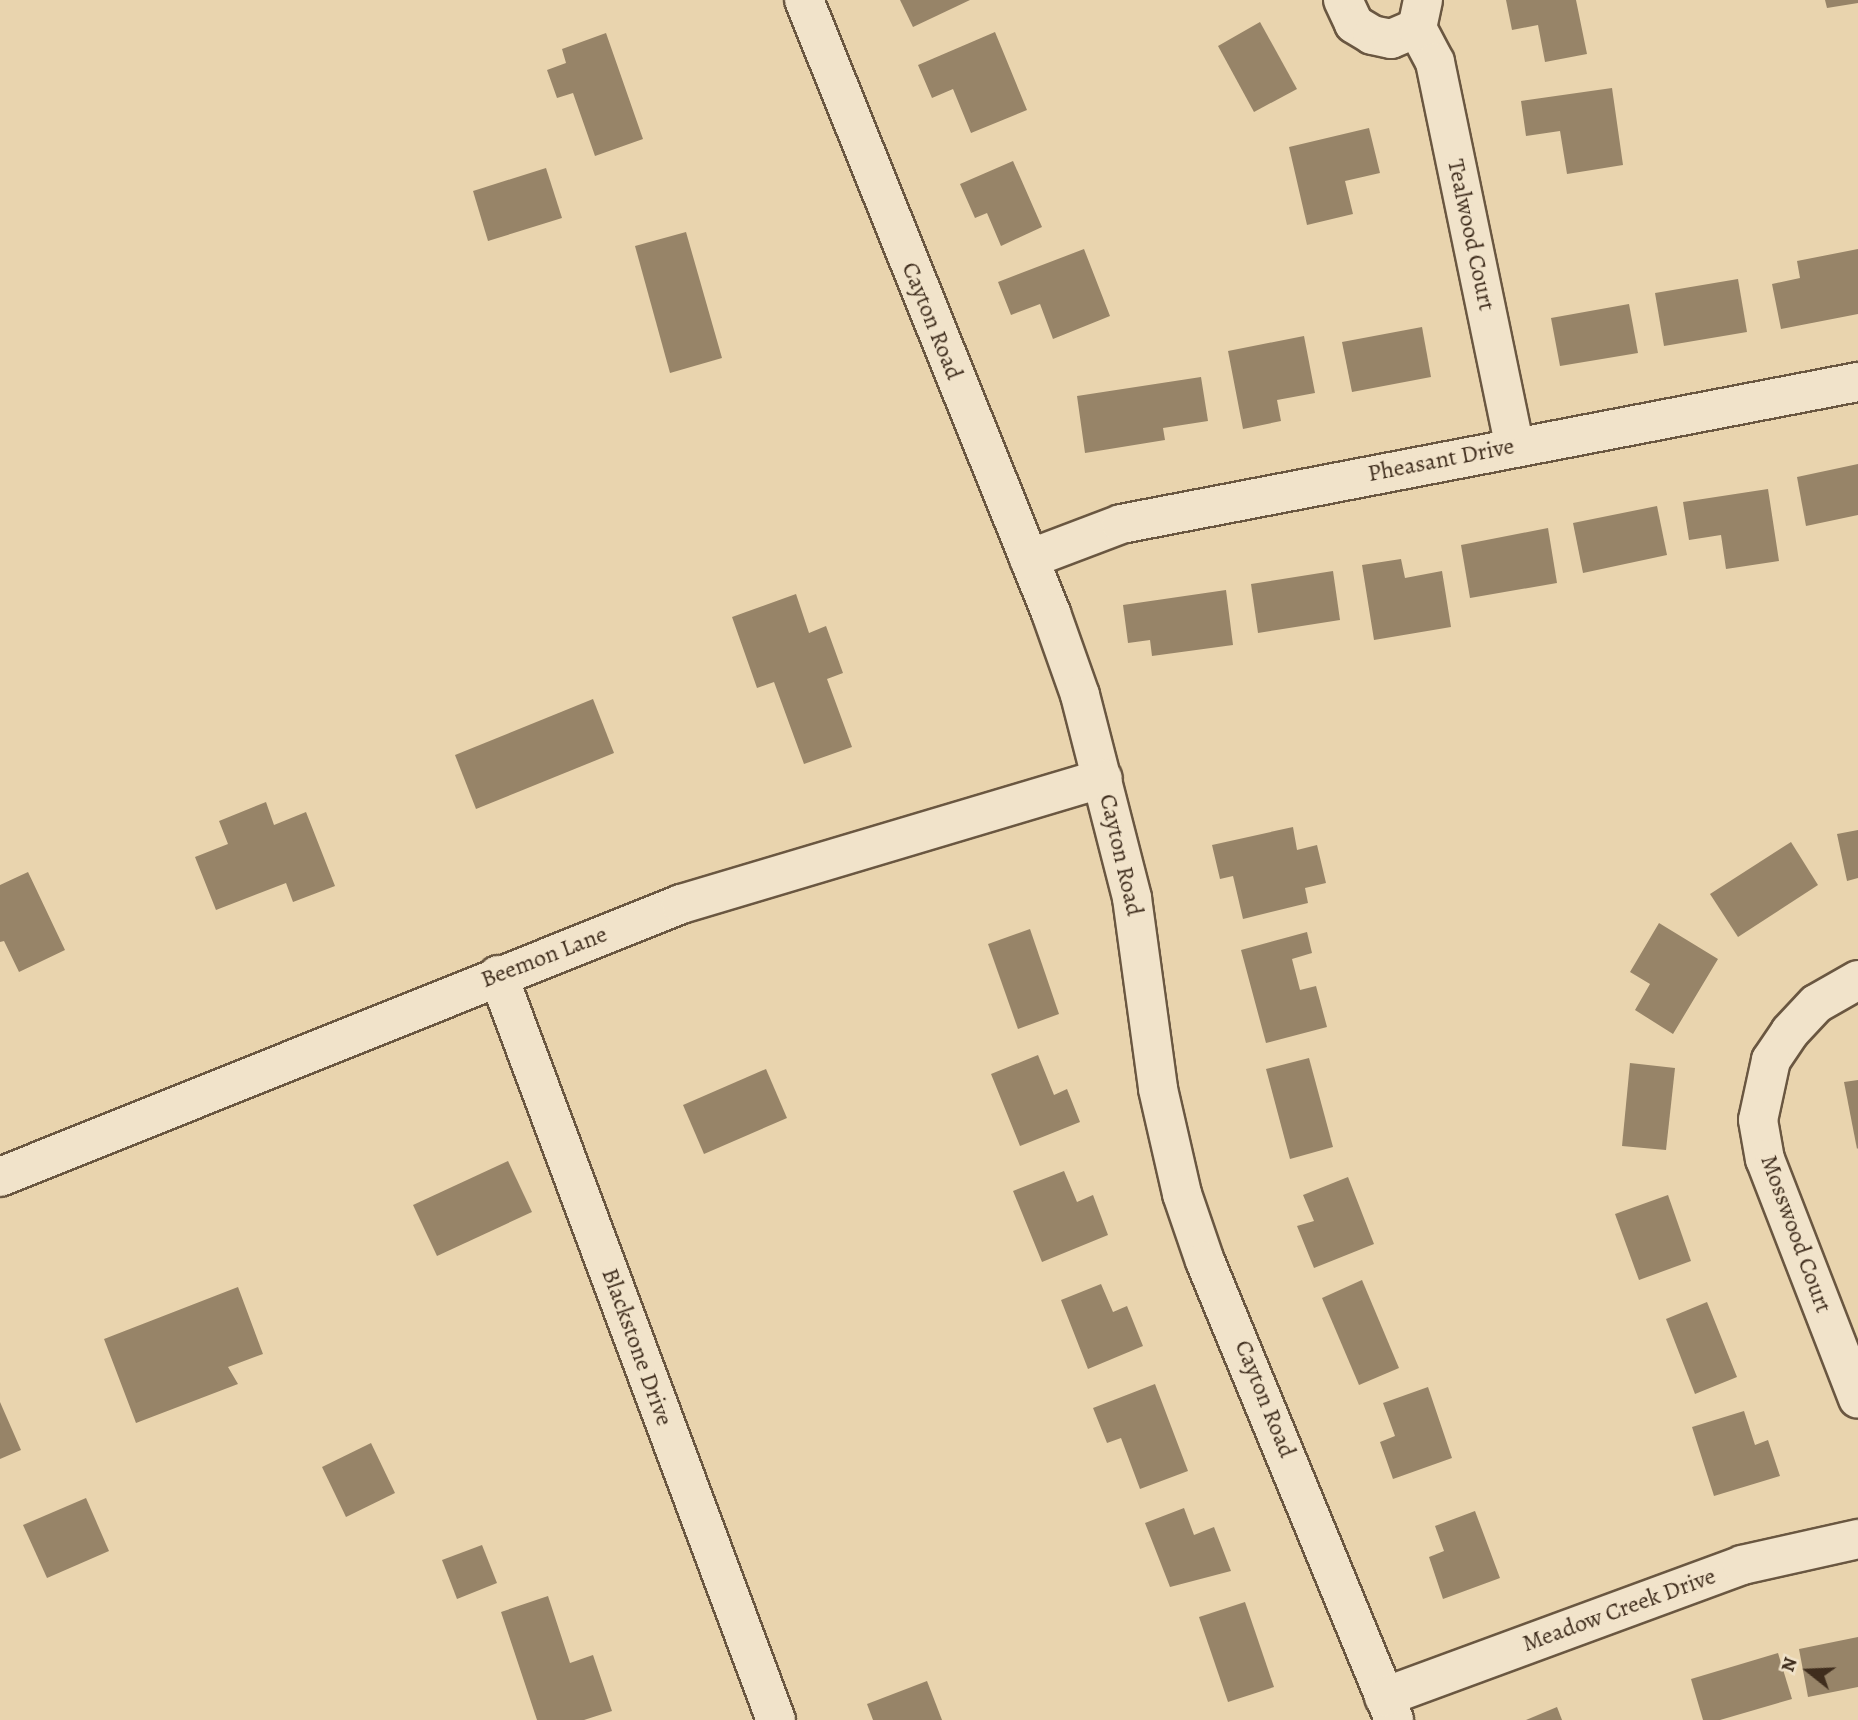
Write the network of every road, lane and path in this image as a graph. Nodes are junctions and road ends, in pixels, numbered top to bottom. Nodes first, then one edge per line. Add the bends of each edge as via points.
1 (804, 0) edge
2 (1343, 0) edge
3 (1420, 14) edge
4 (1858, 382) edge
5 (1514, 445) junction
6 (1029, 559) junction
7 (1103, 778) junction
8 (498, 975) junction
9 (1858, 980) edge
10 (0, 1177) edge
11 (1858, 1399) edge
12 (1858, 1539) edge
13 (1389, 1708) edge
14 (776, 1720) edge

1 - 6 street, Cayton Road
2 - 3 street, Tealwood Court via 1354,24 1372,35 1391,38
3 - 5 street, Tealwood Court via 1435,62
4 - 5 street, Pheasant Drive
5 - 6 street, Pheasant Drive via 1121,524
6 - 7 street, Cayton Road via 1080,695
7 - 8 street, Beemon Lane via 681,904
7 - 13 street, Cayton Road via 1132,898 1158,1089 1182,1194 1205,1261
8 - 10 street, Beemon Lane
8 - 14 street, Blackstone Drive
9 - 11 street, Mosswood Court via 1816,1004 1790,1032 1771,1060 1758,1120 1765,1159
12 - 13 street, Meadow Creek Drive via 1742,1565

